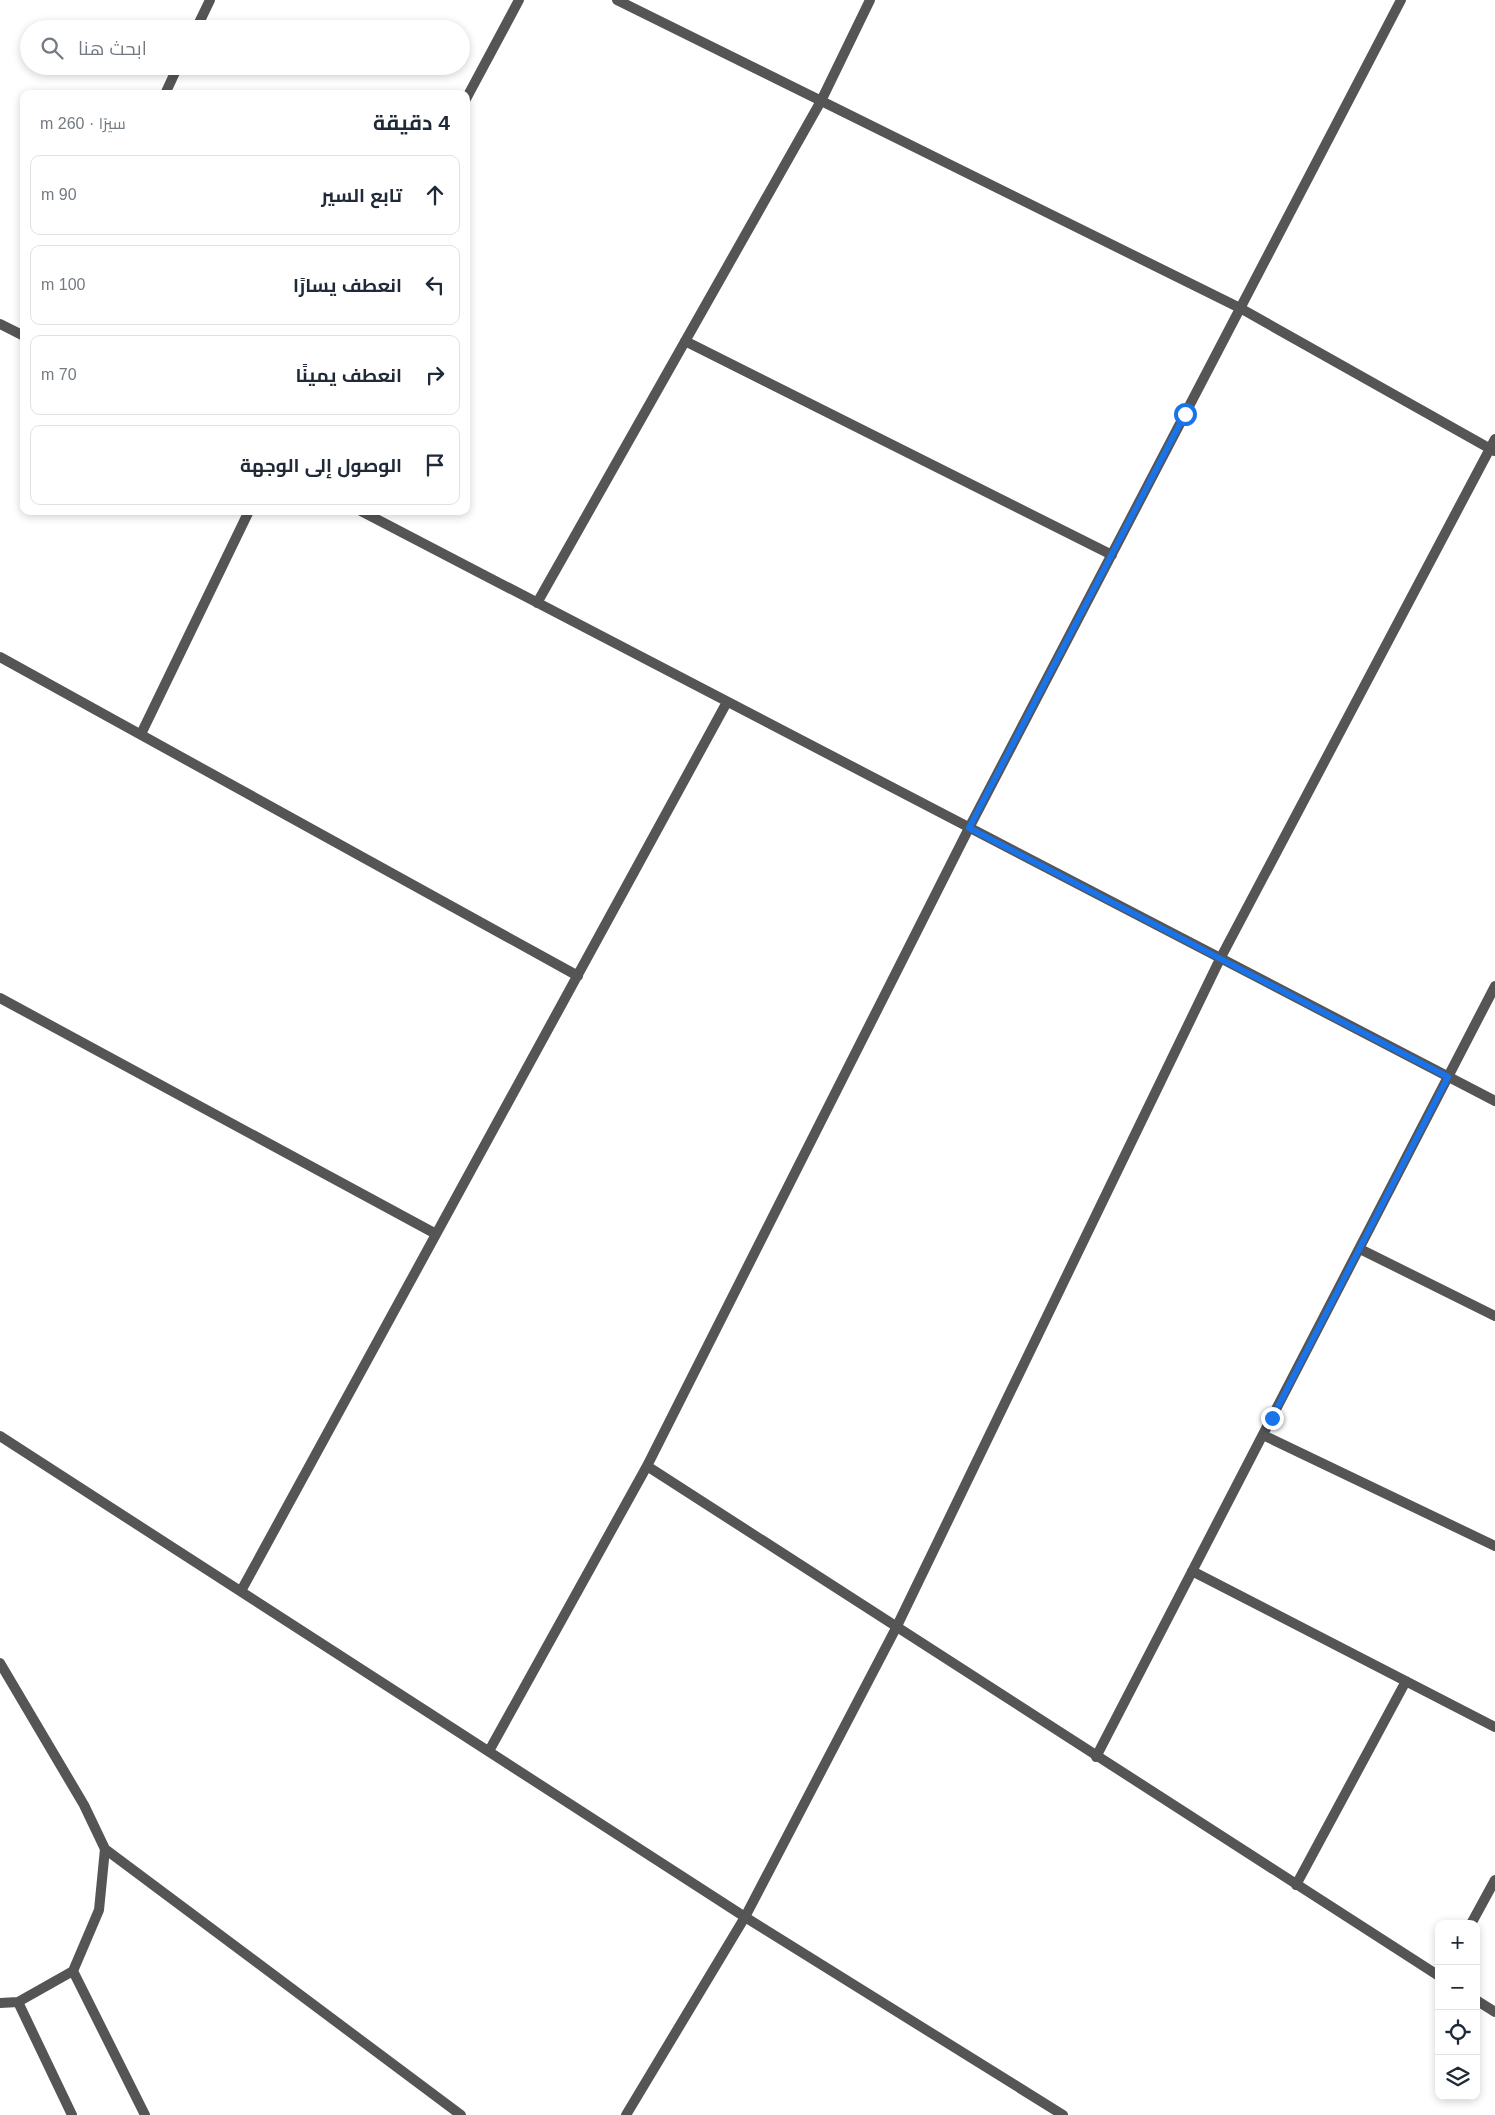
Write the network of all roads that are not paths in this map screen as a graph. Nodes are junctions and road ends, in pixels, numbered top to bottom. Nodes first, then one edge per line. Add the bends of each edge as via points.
1 (210, 0) edge
2 (519, 0) edge
3 (617, 0) edge
4 (870, 0) edge
5 (1401, 0) edge
6 (200, 20) edge
7 (174, 75) edge
8 (167, 90) edge
9 (470, 92) edge
10 (821, 101) junction
11 (1240, 308) junction
12 (0, 324) edge
13 (20, 334) edge
14 (685, 341) junction
15 (1495, 439) edge
16 (1492, 450) edge
17 (247, 515) edge
18 (369, 515) edge
19 (1112, 555) junction
20 (537, 603) junction
21 (0, 656) edge
22 (727, 702) junction
23 (141, 734) junction
24 (969, 828) junction
25 (1220, 959) junction
26 (578, 976) junction
27 (1495, 986) edge
28 (0, 998) edge
29 (1448, 1077) junction
30 (1495, 1101) edge
31 (436, 1234) junction
32 (1360, 1249) junction
33 (1495, 1316) edge
34 (0, 1436) edge
35 (1263, 1436) junction
36 (647, 1466) junction
37 (1495, 1546) edge
38 (1192, 1571) junction
39 (241, 1591) junction
40 (896, 1628) junction
41 (0, 1663) edge
42 (1406, 1681) junction
43 (1495, 1726) edge
44 (489, 1751) junction
45 (1096, 1757) junction
46 (105, 1849) junction
47 (1495, 1880) edge
48 (1296, 1885) junction
49 (745, 1917) junction
50 (1474, 1920) edge
51 (73, 1971) junction
52 (1435, 1973) edge
53 (18, 2002) junction
54 (0, 2003) edge
55 (1480, 2003) edge
56 (1495, 2012) edge
57 (72, 2115) edge
58 (145, 2115) edge
59 (461, 2115) edge
60 (626, 2115) edge
61 (1063, 2115) edge

1 - 6 street
2 - 9 street
3 - 10 street
4 - 10 street
5 - 11 street
7 - 8 street
10 - 11 street
10 - 14 street
11 - 16 street
11 - 19 street
12 - 13 street
14 - 19 street
14 - 20 street
15 - 16 street
16 - 25 street
17 - 23 street
18 - 20 street
19 - 24 street
20 - 22 street
21 - 23 street
22 - 24 street
22 - 26 street
23 - 26 street
24 - 25 street
24 - 36 street
25 - 29 street
25 - 40 street
26 - 31 street
27 - 29 street
28 - 31 street
29 - 30 street
29 - 32 street
31 - 39 street
32 - 33 street
32 - 35 street
34 - 39 street
35 - 37 street
35 - 38 street
36 - 40 street
36 - 44 street
38 - 42 street
38 - 45 street
39 - 44 street
40 - 45 street
40 - 49 street
41 - 46 street via 84,1805
42 - 43 street
42 - 48 street
44 - 49 street
45 - 48 street
46 - 51 street via 99,1910
46 - 59 street
47 - 50 street
48 - 52 street
49 - 60 street
49 - 61 street
51 - 53 street
51 - 58 street
53 - 54 street
53 - 57 street
55 - 56 street

